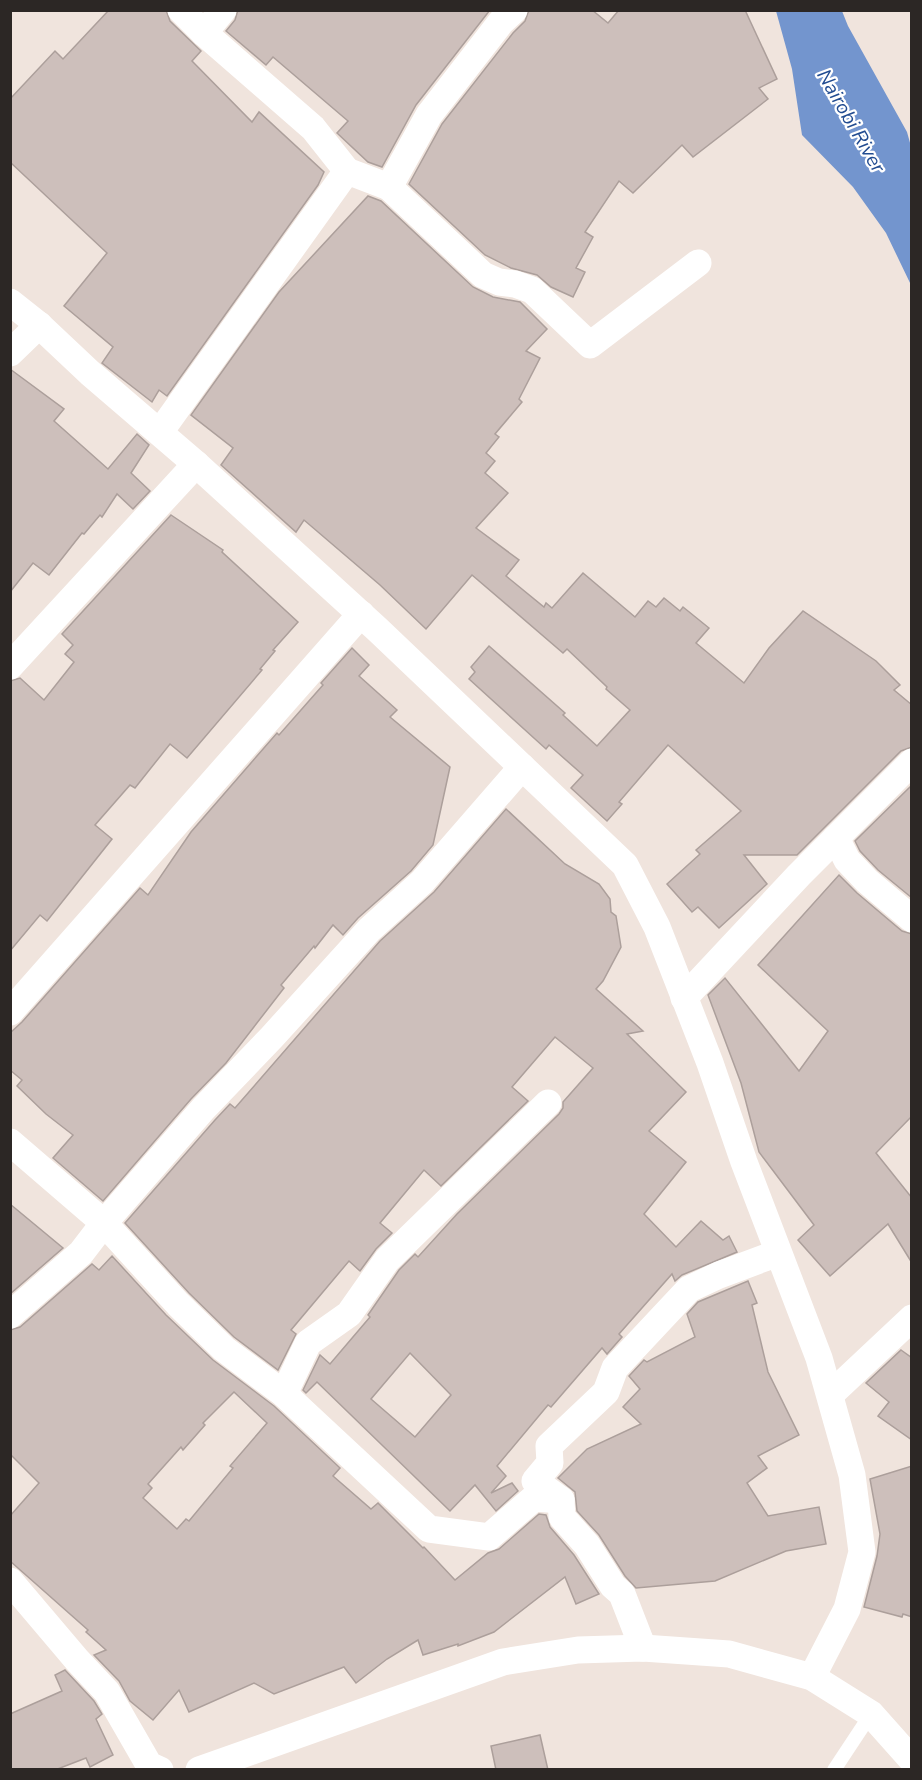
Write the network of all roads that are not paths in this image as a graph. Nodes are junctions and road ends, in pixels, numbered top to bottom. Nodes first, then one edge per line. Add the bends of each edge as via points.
1 (181, 10) edge
2 (223, 10) edge
3 (514, 10) edge
4 (204, 33) junction
5 (347, 171) junction
6 (389, 187) junction
7 (698, 263) dead end
8 (10, 302) edge
9 (39, 325) junction
10 (10, 353) edge
11 (160, 432) junction
12 (196, 464) junction
13 (361, 614) junction
14 (10, 666) edge
15 (912, 762) edge
16 (522, 767) junction
17 (836, 838) junction
18 (912, 919) edge
19 (684, 998) junction
20 (10, 1012) edge
21 (548, 1102) dead end
22 (10, 1142) edge
23 (104, 1223) junction
24 (778, 1254) junction
25 (10, 1315) edge
26 (910, 1322) edge
27 (284, 1394) junction
28 (830, 1395) junction
29 (561, 1500) junction
30 (10, 1581) edge
31 (644, 1648) junction
32 (812, 1677) junction
33 (871, 1714) junction
34 (912, 1760) edge
35 (160, 1770) edge
36 (199, 1770) edge
37 (834, 1770) edge

1 - 4 street
2 - 4 street
3 - 6 street via 429,115
4 - 5 street via 314,128
5 - 6 street
5 - 11 street
6 - 7 street via 483,275 532,290 590,345
8 - 9 street
9 - 10 street
9 - 11 street
11 - 12 street
12 - 13 street
12 - 14 street
13 - 16 street
13 - 20 street
15 - 17 street
16 - 19 street via 625,865 657,927
16 - 23 street via 422,882 369,930 203,1109
17 - 18 street via 847,860
17 - 19 street
19 - 24 street
21 - 27 street via 387,1260 349,1314 308,1343
22 - 23 street
23 - 25 street via 81,1253
23 - 27 street via 224,1349
24 - 28 street
24 - 29 street via 689,1289 646,1332 615,1368 606,1392 549,1446 550,1462 535,1481
26 - 28 street
27 - 29 street via 429,1529 489,1537 534,1498
28 - 32 street via 852,1475 862,1552 847,1609
29 - 31 street via 562,1517 622,1594
30 - 35 street via 107,1692 149,1765
31 - 32 street via 729,1654
31 - 36 street via 578,1650 502,1662
32 - 33 street
33 - 34 street
33 - 37 lane

